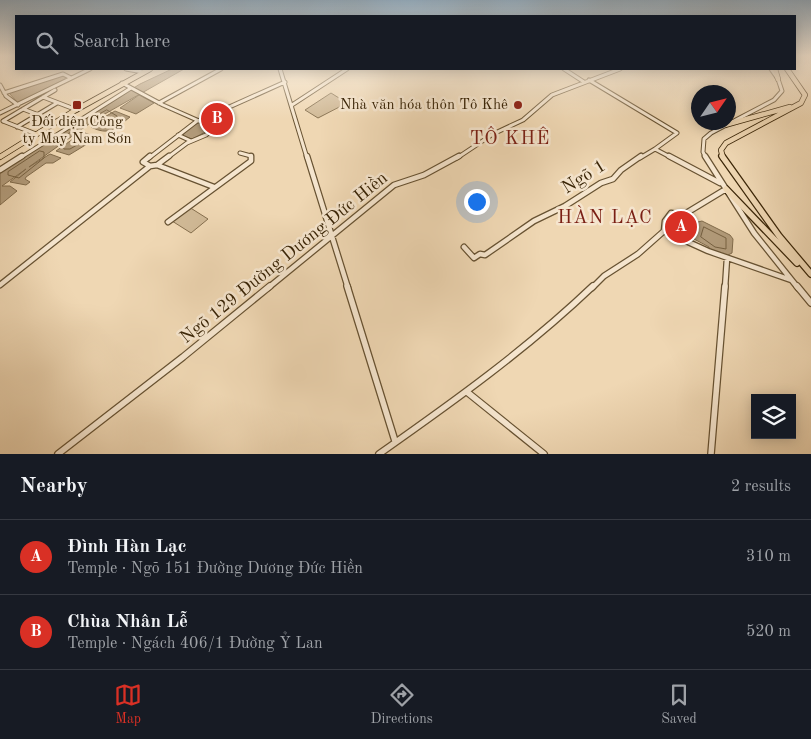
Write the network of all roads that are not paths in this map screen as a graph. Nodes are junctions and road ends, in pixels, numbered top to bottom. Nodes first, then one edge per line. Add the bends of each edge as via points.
1 (52, 77) edge
2 (133, 77) edge
3 (206, 77) edge
4 (283, 77) edge
5 (334, 77) edge
6 (579, 77) edge
7 (597, 77) edge
8 (777, 77) edge
9 (793, 77) edge
10 (71, 78) edge
11 (586, 81) junction
12 (285, 82) junction
13 (122, 83) junction
14 (0, 85) edge
15 (131, 88) junction
16 (55, 90) dead end
17 (4, 92) junction
18 (43, 98) junction
19 (57, 103) junction
20 (159, 103) junction
21 (292, 105) junction
22 (798, 105) junction
23 (17, 106) junction
24 (24, 109) junction
25 (77, 110) junction
26 (0, 113) edge
27 (38, 114) junction
28 (736, 119) edge
29 (197, 121) junction
30 (57, 122) junction
31 (736, 122) edge
32 (17, 127) junction
33 (716, 130) edge
34 (36, 134) junction
35 (178, 135) junction
36 (191, 141) junction
37 (655, 149) junction
38 (240, 153) dead end
39 (0, 157) edge
40 (157, 165) junction
41 (150, 166) junction
42 (0, 170) edge
43 (214, 187) junction
44 (725, 187) junction
45 (168, 222) dead end
46 (664, 231) junction
47 (332, 236) junction
48 (464, 248) dead end
49 (727, 258) junction
50 (811, 276) edge
51 (791, 280) junction
52 (0, 285) edge
53 (811, 303) edge
54 (467, 392) junction
55 (395, 441) junction
56 (58, 454) edge
57 (379, 454) edge
58 (544, 454) edge
59 (711, 454) edge

1 - 17 street
2 - 13 main road
3 - 20 street
4 - 12 street
5 - 21 street
6 - 11 street
7 - 11 street, Ngõ 129 Đường Dương Đức Hiền
8 - 28 street via 782,91 774,100
9 - 22 main road via 805,95
10 - 23 street
11 - 37 street via 677,133
11 - 47 street, Ngõ 129 Đường Dương Đức Hiền via 550,96 523,120 493,134 450,162 394,185
12 - 21 street
12 - 29 street
13 - 15 street
13 - 25 main road
14 - 17 street
15 - 20 street
15 - 42 street
16 - 18 street
17 - 23 street
18 - 19 street
18 - 24 street
19 - 25 street
19 - 27 street
20 - 29 street
21 - 47 street
22 - 31 main road
22 - 50 main road via 726,143 721,150 723,159
23 - 24 street
23 - 26 street
24 - 27 street
24 - 32 street via 3,121
25 - 30 main road
27 - 30 street
27 - 32 street
29 - 35 street
29 - 36 street via 215,128
30 - 34 main road
32 - 34 street
33 - 44 street via 704,139 703,152
34 - 39 main road
35 - 36 street
35 - 41 street via 143,162
36 - 40 street
37 - 44 street
37 - 48 street, Ngõ 1 via 636,158 612,179 533,221 485,255 474,258
38 - 43 street via 250,155 252,160
40 - 41 street
40 - 43 street
41 - 52 street
43 - 45 street
44 - 46 street via 683,215 671,213 665,221
44 - 50 main road
44 - 51 street via 754,233
46 - 49 street
46 - 54 street via 638,254 608,273 555,323
47 - 55 street
47 - 56 street, Ngõ 129 Đường Dương Đức Hiền
49 - 51 street
49 - 59 street
51 - 53 street
54 - 55 street
54 - 58 street
55 - 57 street

